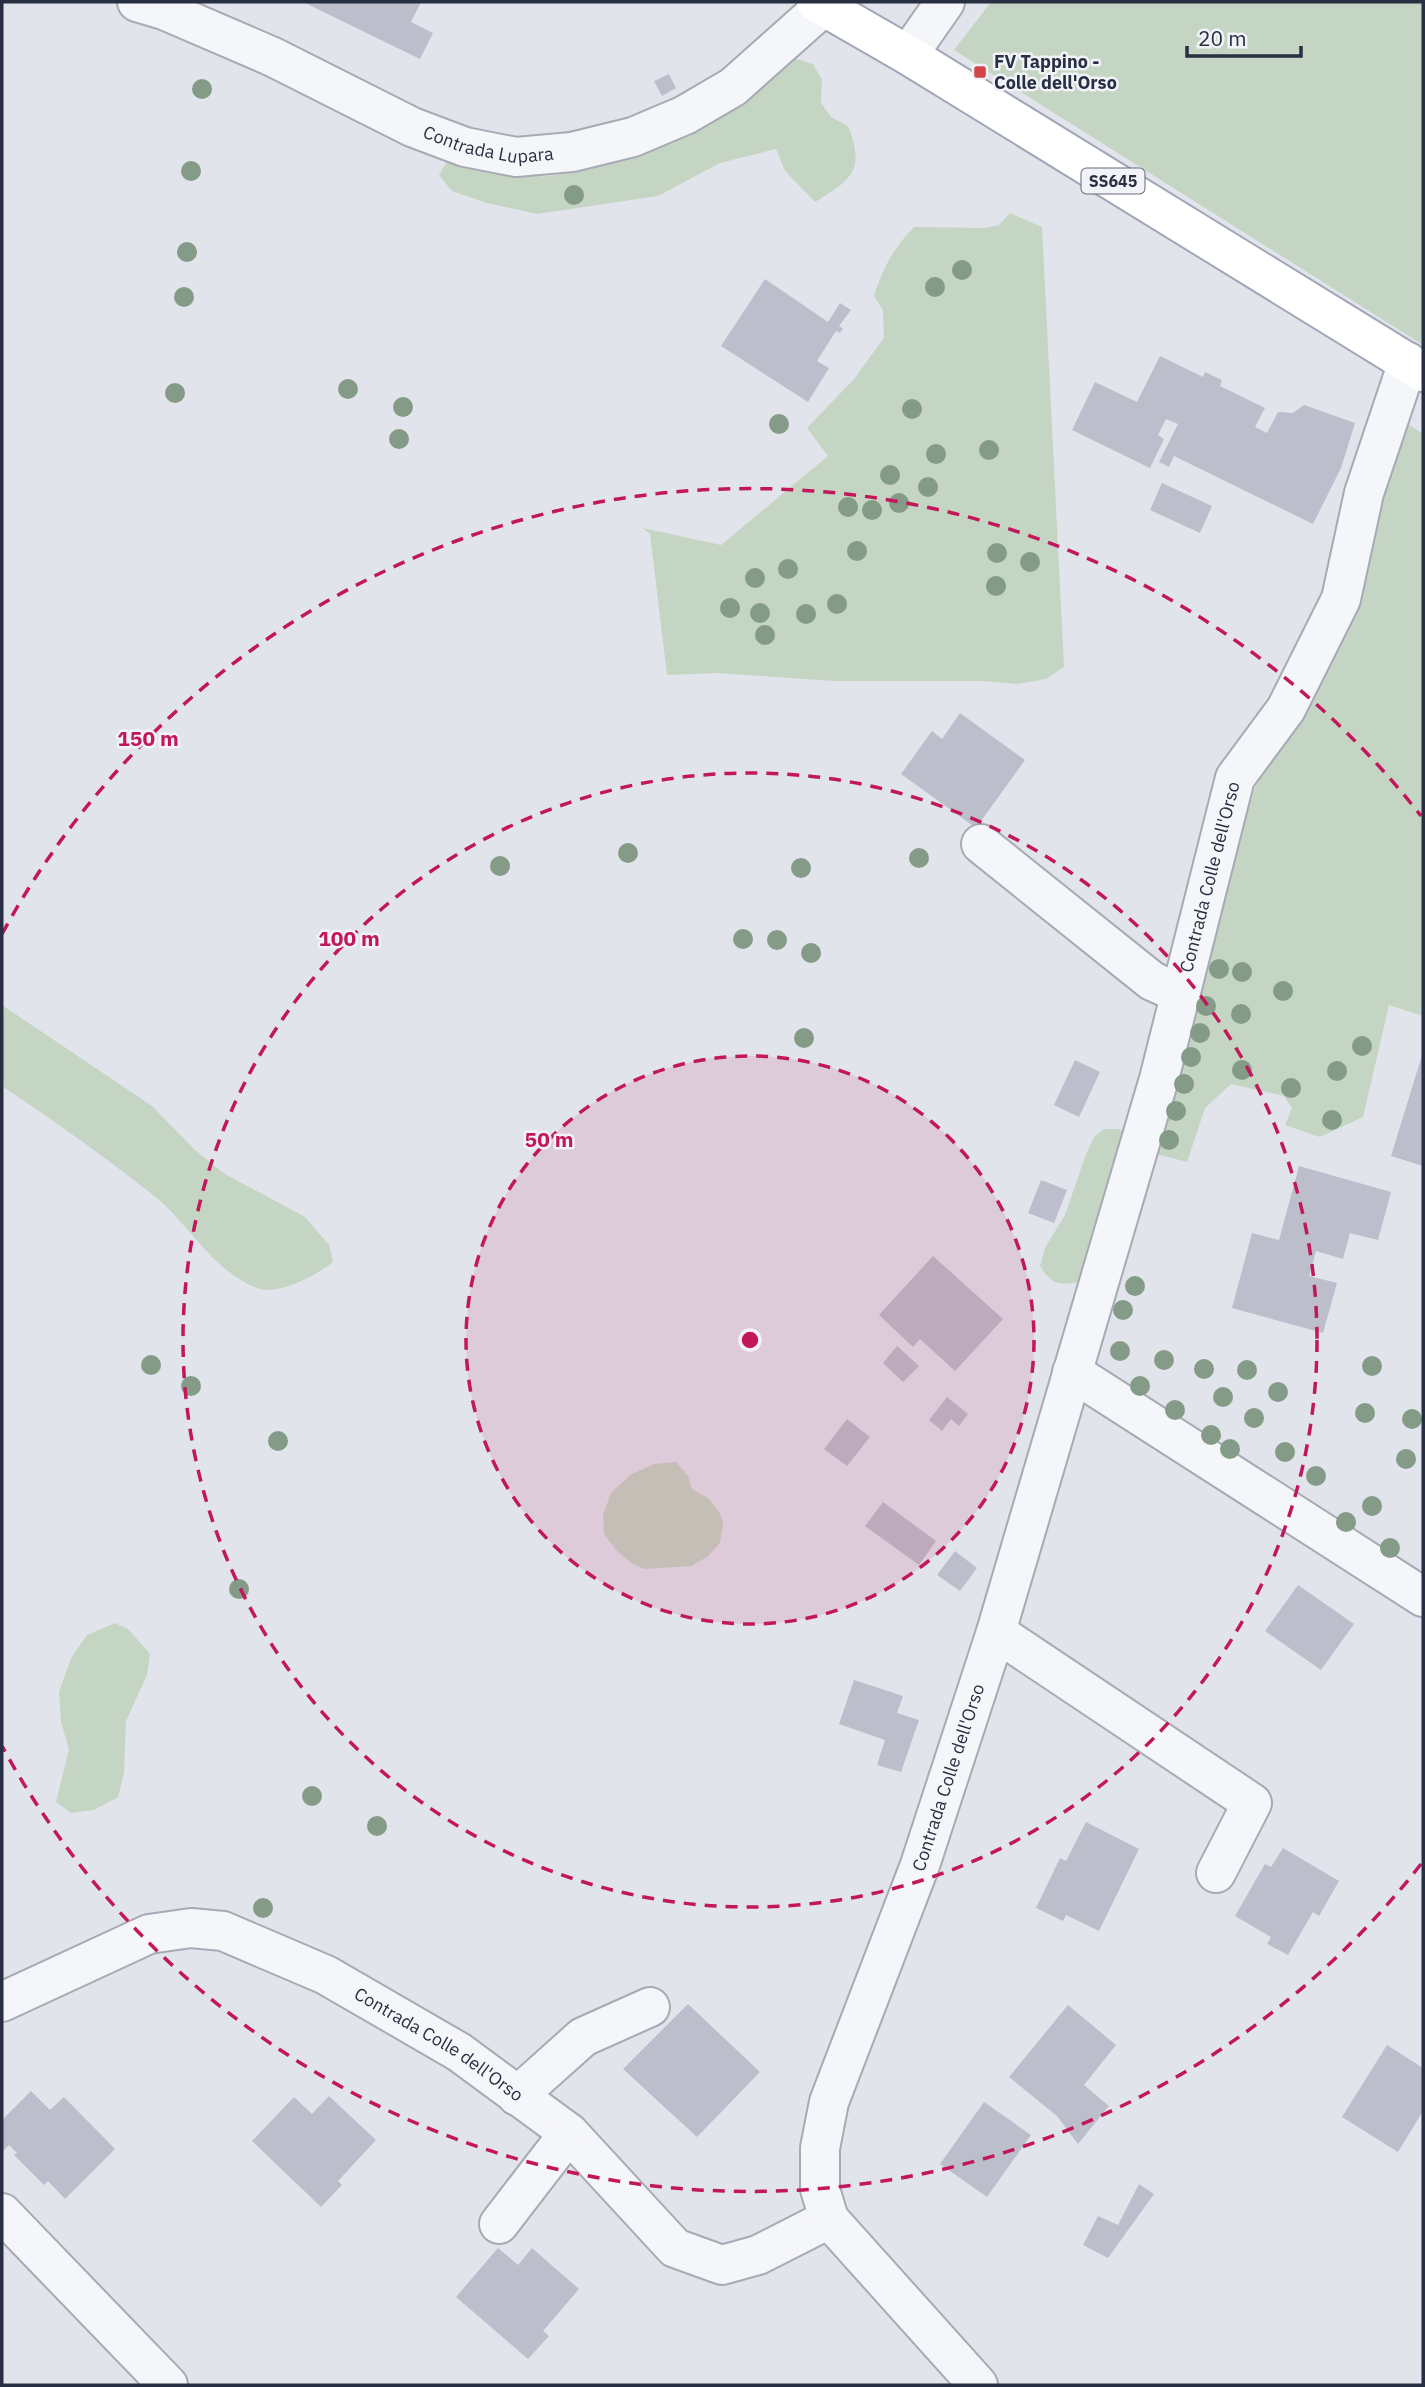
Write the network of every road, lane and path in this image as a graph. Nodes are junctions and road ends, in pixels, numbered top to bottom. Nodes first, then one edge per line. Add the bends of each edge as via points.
1 (137, 2) edge
2 (945, 2) edge
3 (820, 4) edge
4 (908, 55) junction
5 (1416, 367) edge
6 (981, 844) dead end
7 (1181, 994) junction
8 (1072, 1372) junction
9 (1423, 1597) edge
10 (996, 1632) junction
11 (1216, 1873) dead end
12 (2, 2002) edge
13 (650, 2007) dead end
14 (517, 2096) junction
15 (569, 2133) junction
16 (2, 2213) edge
17 (829, 2219) junction
18 (499, 2224) dead end
19 (169, 2385) edge
20 (978, 2385) edge

1 - 3 street, Contrada Lupara via 164,9 273,57 412,127 465,147 516,157 572,152 634,137 685,115 733,87
2 - 4 street
3 - 4 main road, SS645
4 - 5 main road, SS645
5 - 7 street, Contrada Colle dell'Orso via 1364,493 1341,599 1286,709 1235,778
6 - 7 street via 1152,981
7 - 8 street, Contrada Colle dell'Orso
8 - 9 street
8 - 10 street, Contrada Colle dell'Orso
10 - 11 street via 1252,1803
10 - 17 street, Contrada Colle dell'Orso via 920,1865 829,2102 820,2148 820,2189
12 - 14 street, Contrada Colle dell'Orso via 149,1934 191,1928 223,1931 326,1975 458,2052
13 - 14 street via 583,2037
14 - 15 street, Contrada Colle dell'Orso
15 - 17 street, Contrada Colle dell'Orso via 675,2248 722,2264 758,2255
15 - 18 street
16 - 19 street
17 - 20 street, Contrada Colle dell'Orso

